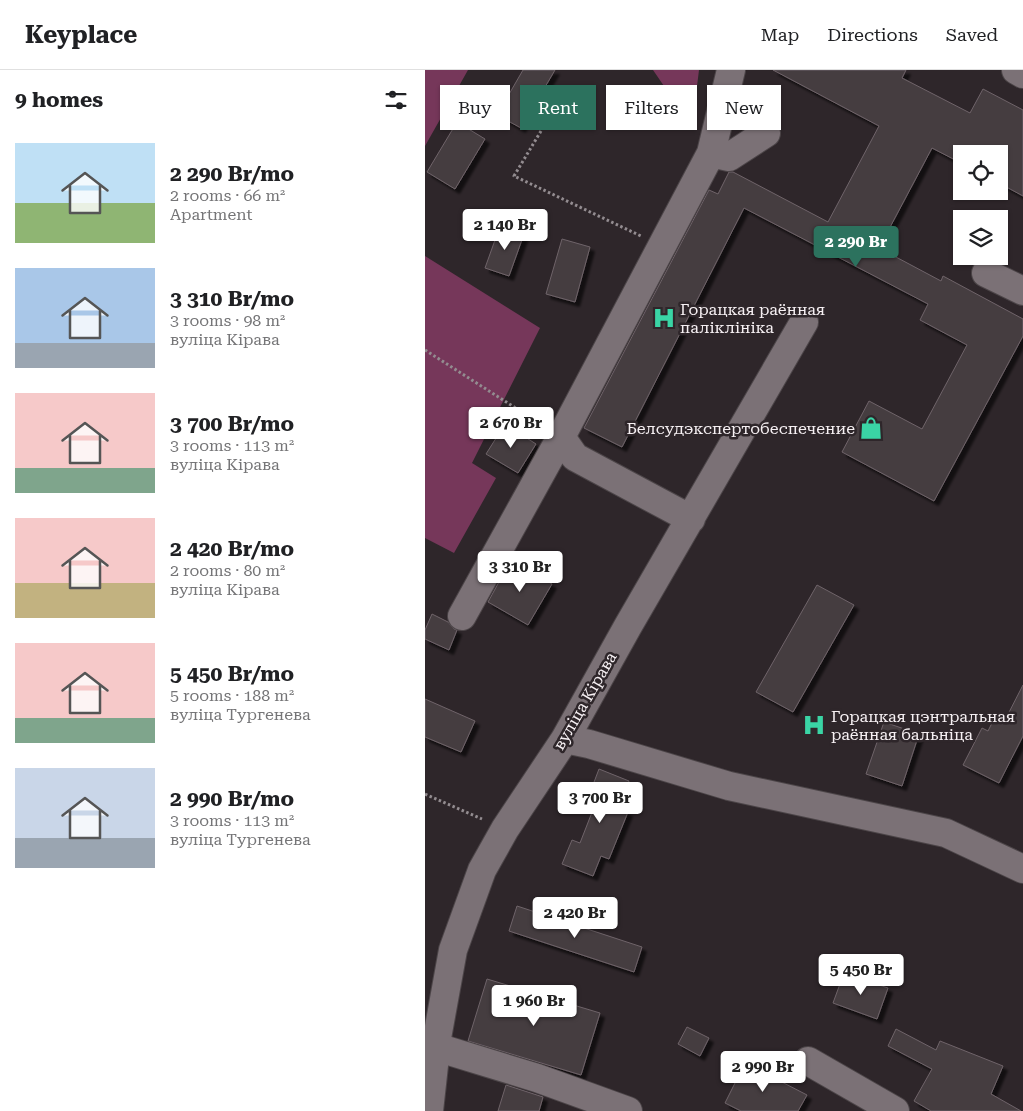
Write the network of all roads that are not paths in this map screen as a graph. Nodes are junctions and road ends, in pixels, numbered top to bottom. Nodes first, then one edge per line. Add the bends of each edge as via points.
1 (731, 70) edge
2 (1015, 70) edge
3 (1023, 74) edge
4 (766, 133) dead end
5 (711, 153) junction
6 (987, 273) dead end
7 (1023, 291) edge
8 (804, 322) dead end
9 (561, 437) junction
10 (691, 519) junction
11 (462, 616) dead end
12 (565, 739) junction
13 (1023, 869) edge
14 (437, 1047) junction
15 (808, 1061) dead end
16 (429, 1111) edge
17 (628, 1111) edge
18 (895, 1111) edge

1 - 5 street
2 - 3 street
4 - 5 street via 729,157
5 - 9 street
6 - 7 street
8 - 10 street, вуліца Кірава
9 - 10 street via 575,458
9 - 11 street
10 - 12 street, вуліца Кірава
12 - 13 street via 729,786 946,833
12 - 14 street, вуліца Кірава via 482,870 453,950
14 - 16 street, вуліца Кірава
14 - 17 street
15 - 18 street

